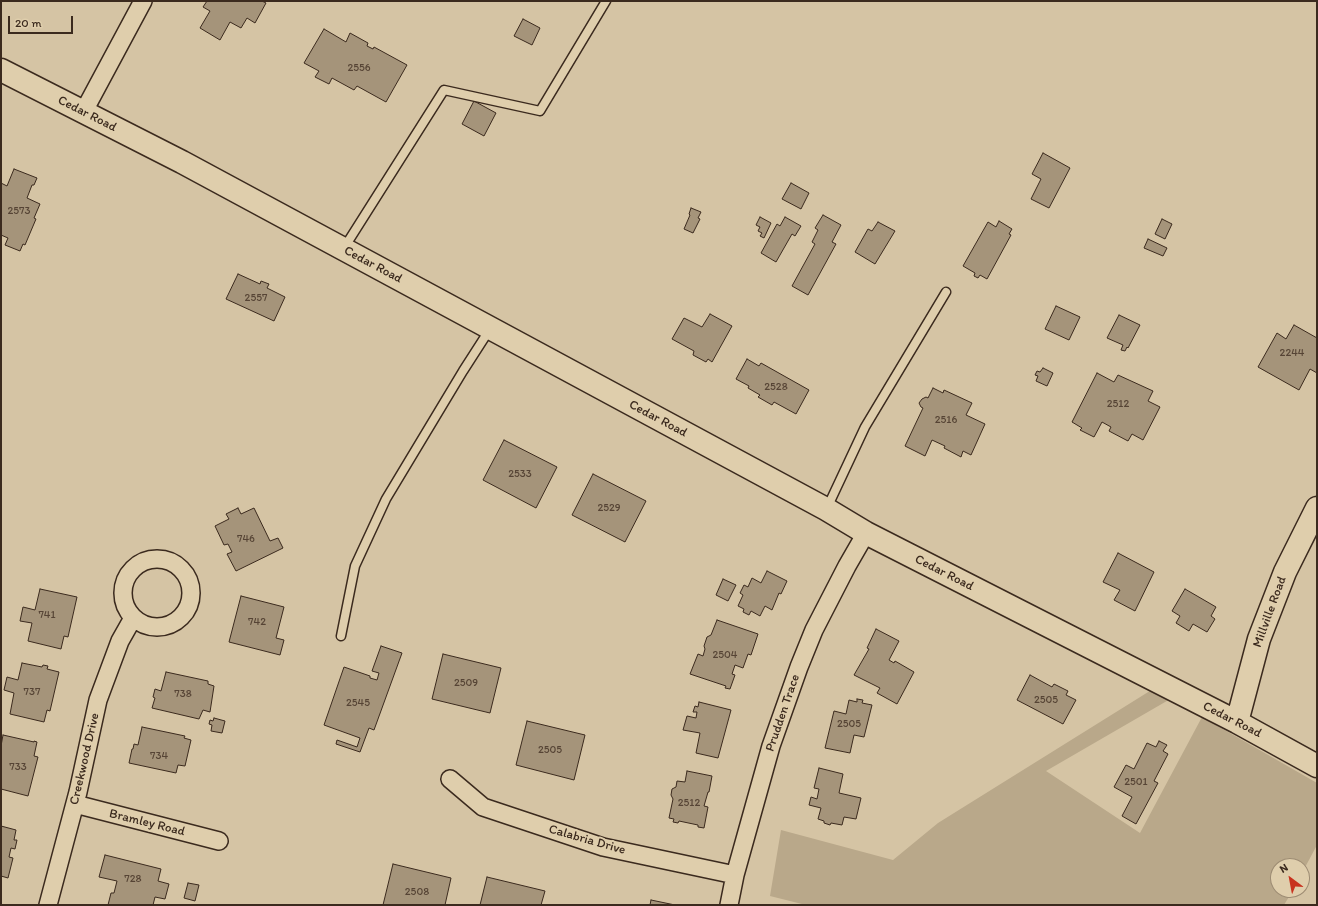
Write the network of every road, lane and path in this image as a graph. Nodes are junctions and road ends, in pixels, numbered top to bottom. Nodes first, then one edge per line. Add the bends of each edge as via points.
1 (143, 1) edge
2 (606, 1) edge
3 (1, 70) edge
4 (84, 111) junction
5 (343, 249) junction
6 (946, 292) dead end
7 (491, 329) junction
8 (1317, 508) edge
9 (826, 509) junction
10 (866, 533) junction
11 (134, 618) junction
12 (341, 636) dead end
13 (1237, 722) junction
14 (1317, 766) edge
15 (450, 779) dead end
16 (75, 804) junction
17 (219, 841) dead end
18 (735, 874) junction
19 (48, 905) edge
20 (729, 905) edge

1 - 4 street
2 - 5 lane via 540,111 444,90
3 - 4 street, Cedar Road
4 - 5 street, Cedar Road
5 - 7 street, Cedar Road
6 - 9 lane via 866,427
7 - 9 street, Cedar Road
7 - 12 lane via 386,499 356,566
8 - 13 street, Millville Road via 1285,572 1259,638
9 - 10 street, Cedar Road
10 - 13 street, Cedar Road
10 - 18 street, Prudden Trace via 814,630 798,667 771,746
11 - 11 street via 123,599 127,577 134,568 154,559 176,564 190,581 192,593 185,614 166,627 154,628 143,625
11 - 16 street, Creekwood Drive via 120,641 98,700
13 - 14 street, Cedar Road
15 - 18 street, Calabria Drive via 483,807 603,847
16 - 17 street, Bramley Road
16 - 19 street, Creekwood Drive
18 - 20 street, Prudden Trace

